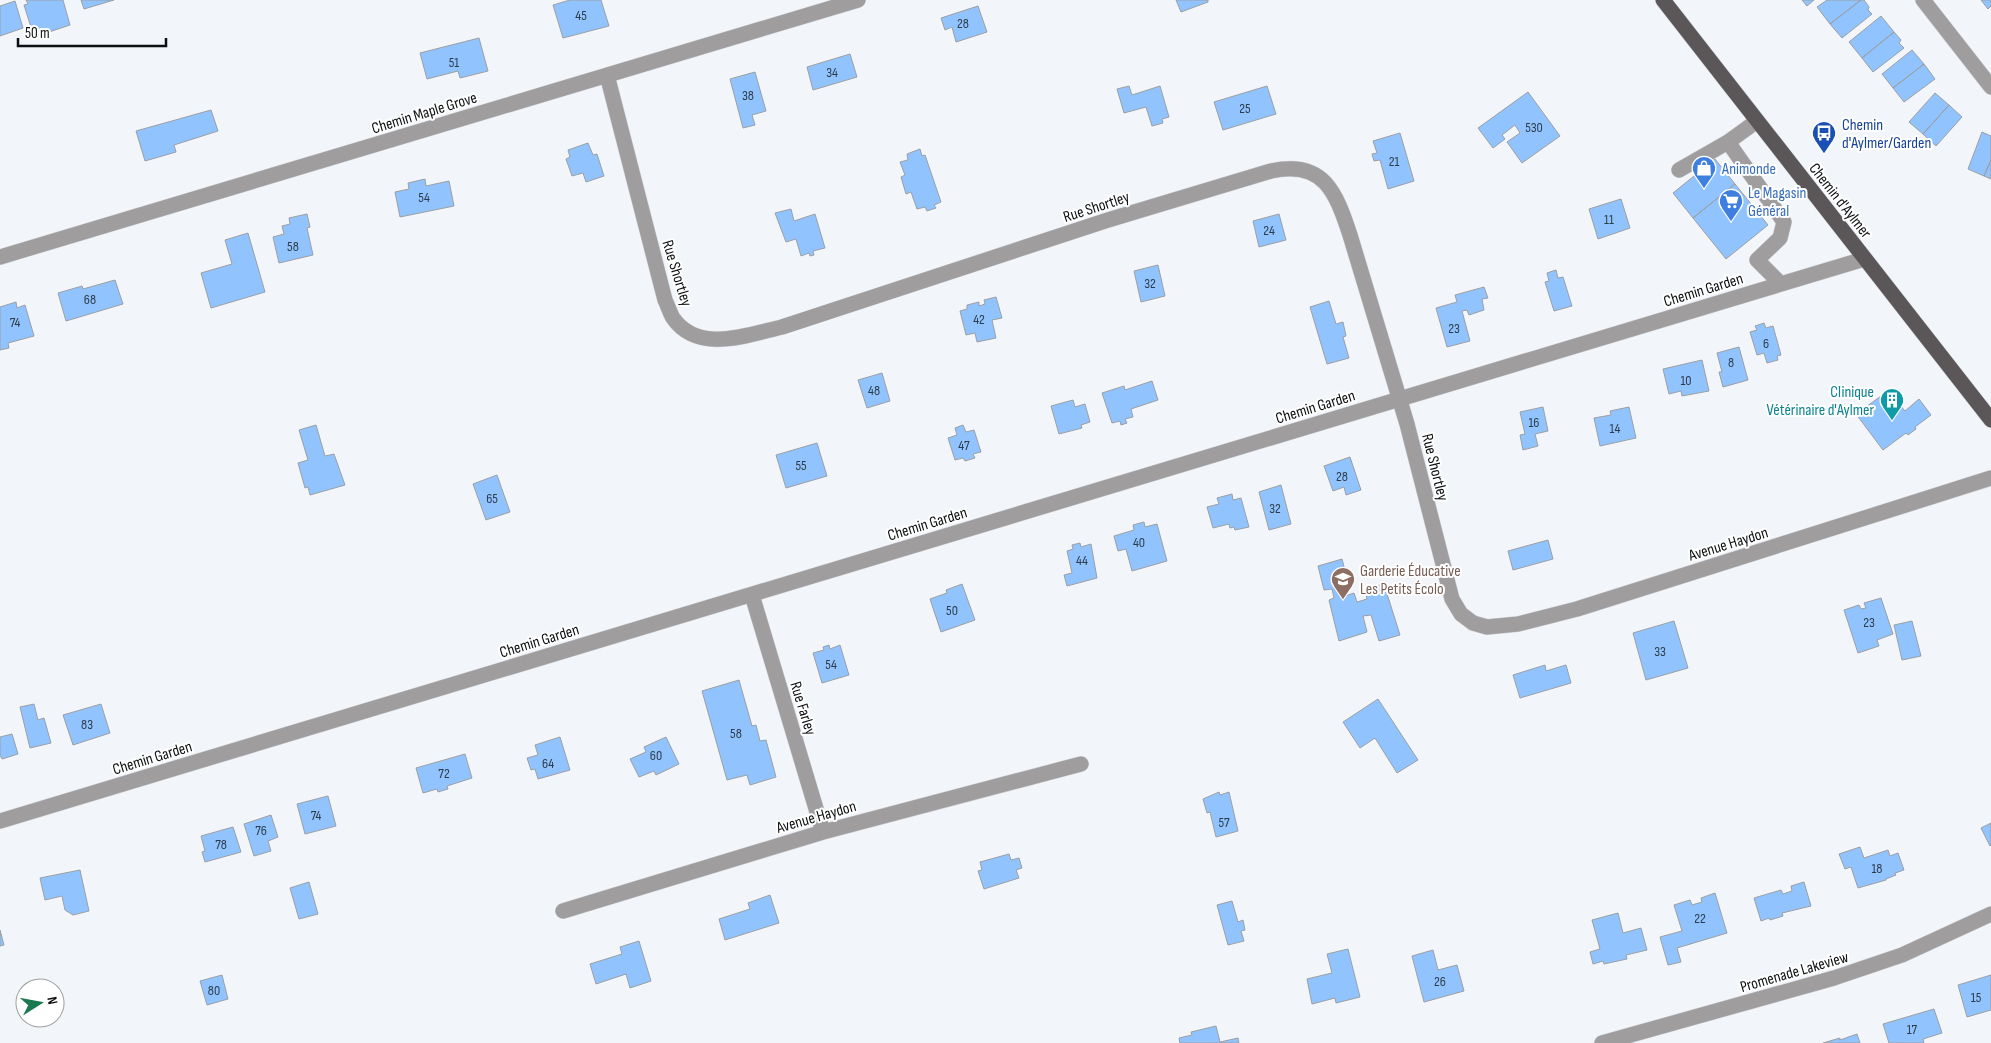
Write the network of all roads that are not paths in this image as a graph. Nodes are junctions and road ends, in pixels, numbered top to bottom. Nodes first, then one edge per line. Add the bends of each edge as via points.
1 (858, 0) edge
2 (1663, 0) edge
3 (1923, 0) edge
4 (607, 75) junction
5 (1991, 87) edge
6 (1757, 121) junction
7 (1728, 142) junction
8 (1679, 170) dead end
9 (0, 257) edge
10 (1864, 259) junction
11 (1781, 284) junction
12 (1400, 399) junction
13 (1991, 420) edge
14 (1991, 478) edge
15 (752, 594) junction
16 (1473, 623) joint
17 (1081, 764) dead end
18 (0, 821) edge
19 (823, 832) junction
20 (563, 911) dead end
21 (1991, 914) edge
22 (1602, 1043) edge

1 - 4 street, Chemin Maple Grove
2 - 6 main road, Chemin d'Aylmer
3 - 5 street
4 - 9 street, Chemin Maple Grove
4 - 12 street, Rue Shortley via 665,300 673,318 697,337 732,338 782,327 1108,220 1272,171 1299,169 1310,171 1322,179 1342,210
6 - 7 street
6 - 10 main road, Chemin d'Aylmer
7 - 8 street
7 - 11 street via 1784,222 1780,238 1757,260
10 - 11 street, Chemin Garden
10 - 13 main road, Chemin d'Aylmer
11 - 12 street, Chemin Garden
12 - 15 street, Chemin Garden
12 - 16 street, Rue Shortley via 1452,599 1460,614
14 - 16 street, Avenue Haydon via 1577,609 1501,627
15 - 18 street, Chemin Garden
15 - 19 street, Rue Farley
17 - 19 street, Avenue Haydon
19 - 20 street, Avenue Haydon
21 - 22 street, Promenade Lakeview via 1902,955 1834,978

